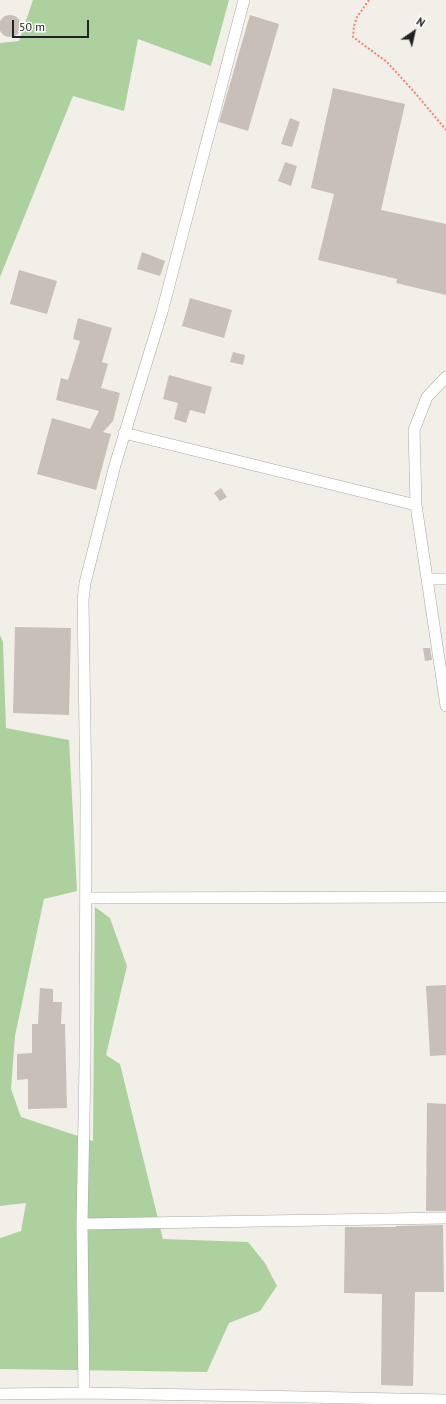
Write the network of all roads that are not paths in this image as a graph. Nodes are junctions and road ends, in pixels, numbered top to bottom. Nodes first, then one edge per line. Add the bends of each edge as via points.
1 (244, 0) edge
2 (446, 377) edge
3 (124, 433) junction
4 (416, 505) junction
5 (428, 578) junction
6 (446, 578) edge
7 (446, 706) edge
8 (446, 897) edge
9 (86, 898) junction
10 (446, 1218) edge
11 (82, 1224) junction
12 (0, 1394) edge
13 (84, 1394) junction
14 (188, 1400) edge
15 (446, 1400) edge

1 - 3 street via 162,312
2 - 4 street via 427,397 414,430
3 - 4 street
3 - 9 street via 83,600
4 - 5 street
5 - 6 street
5 - 7 street
8 - 9 street
9 - 11 street
10 - 11 street
11 - 13 street
12 - 13 street
13 - 14 street
14 - 15 street via 256,1396

